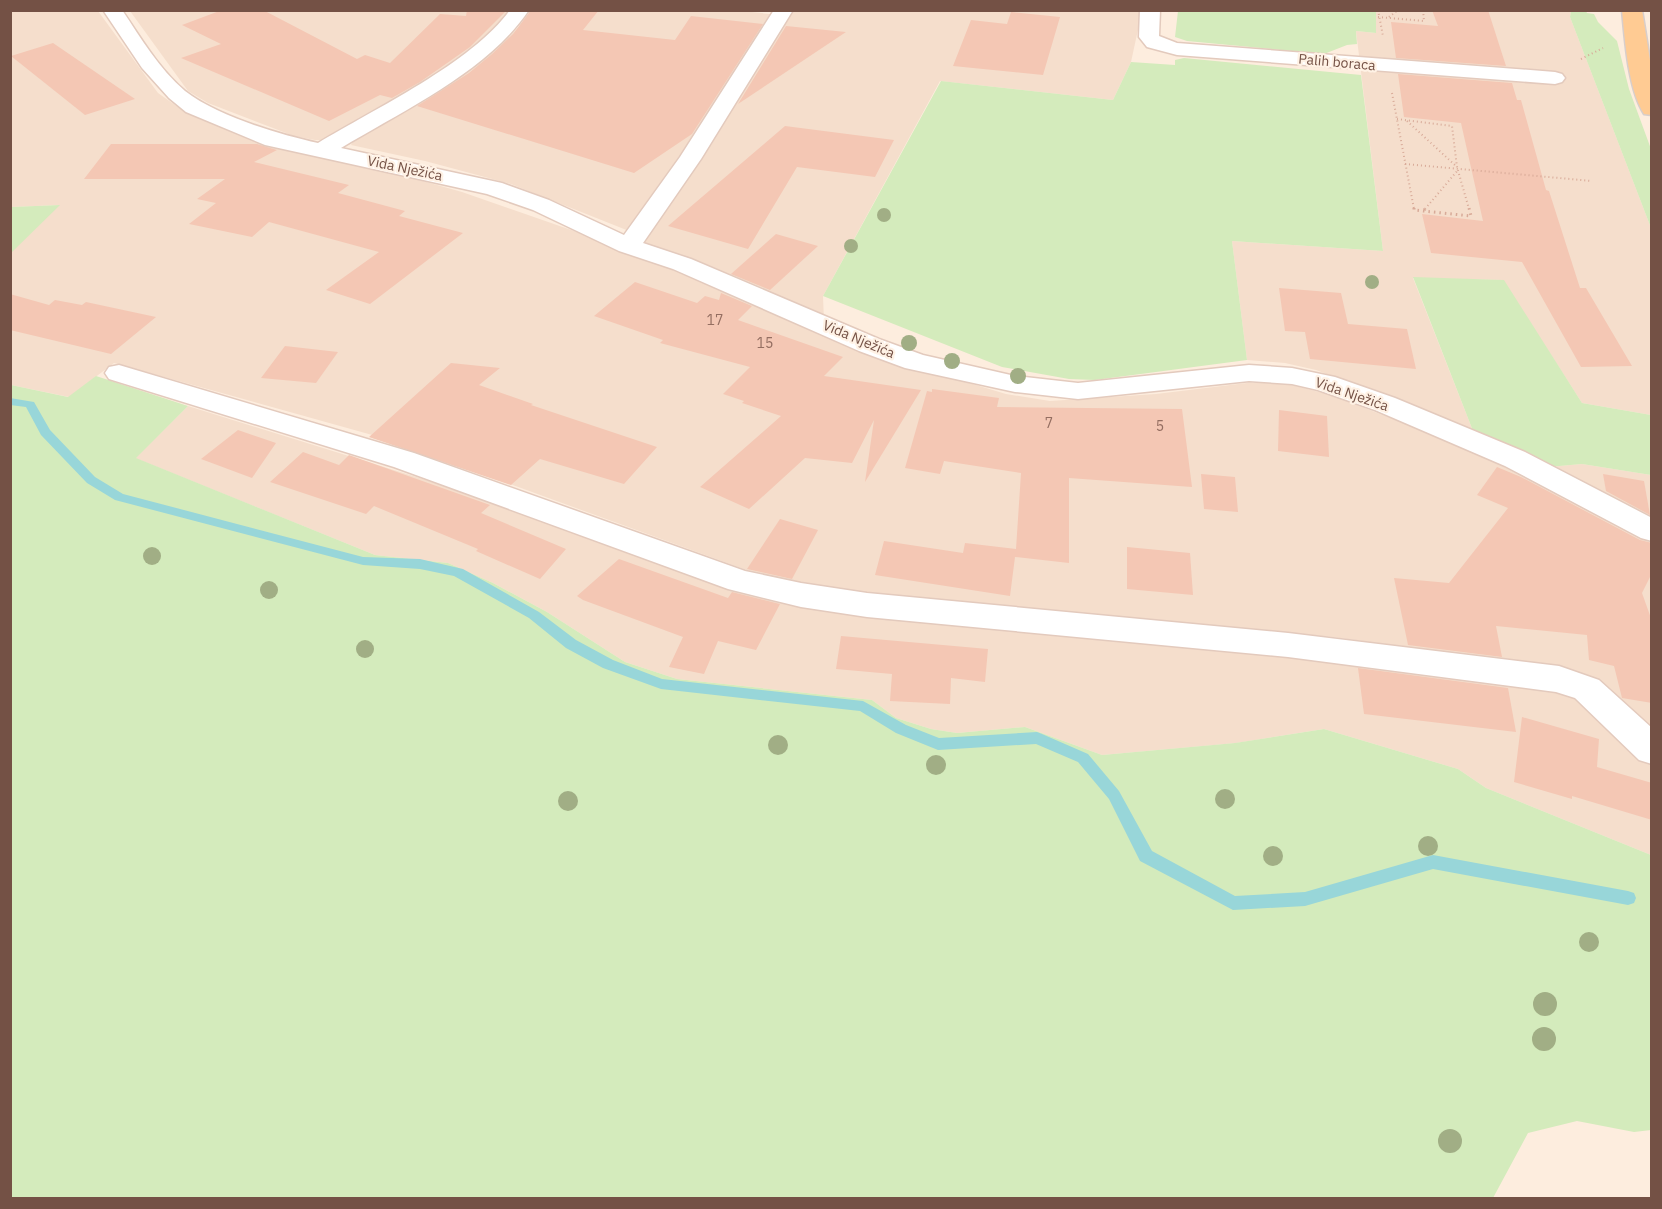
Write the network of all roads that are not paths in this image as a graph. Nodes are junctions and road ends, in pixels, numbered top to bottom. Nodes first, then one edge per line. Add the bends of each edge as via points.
1 (112, 10) edge
2 (520, 10) edge
3 (783, 10) edge
4 (1150, 10) edge
5 (1632, 10) edge
6 (1555, 78) dead end
7 (1652, 109) edge
8 (320, 151) junction
9 (628, 246) junction
10 (119, 373) dead end
11 (1652, 531) edge
12 (1652, 750) edge

1 - 8 street, Vida Nježića via 162,79 194,107 273,140
2 - 8 street via 507,28 454,71
3 - 9 street via 690,159
4 - 6 street, Palih boraca via 1149,37 1154,43 1177,49
5 - 7 main road via 1635,44
8 - 9 street, Vida Nježića via 494,188
9 - 11 street, Vida Nježića via 682,264 915,362 1015,384 1078,391 1249,373 1325,383 1515,459
10 - 12 street via 404,460 739,581 867,605 1300,646 1559,679 1587,690

